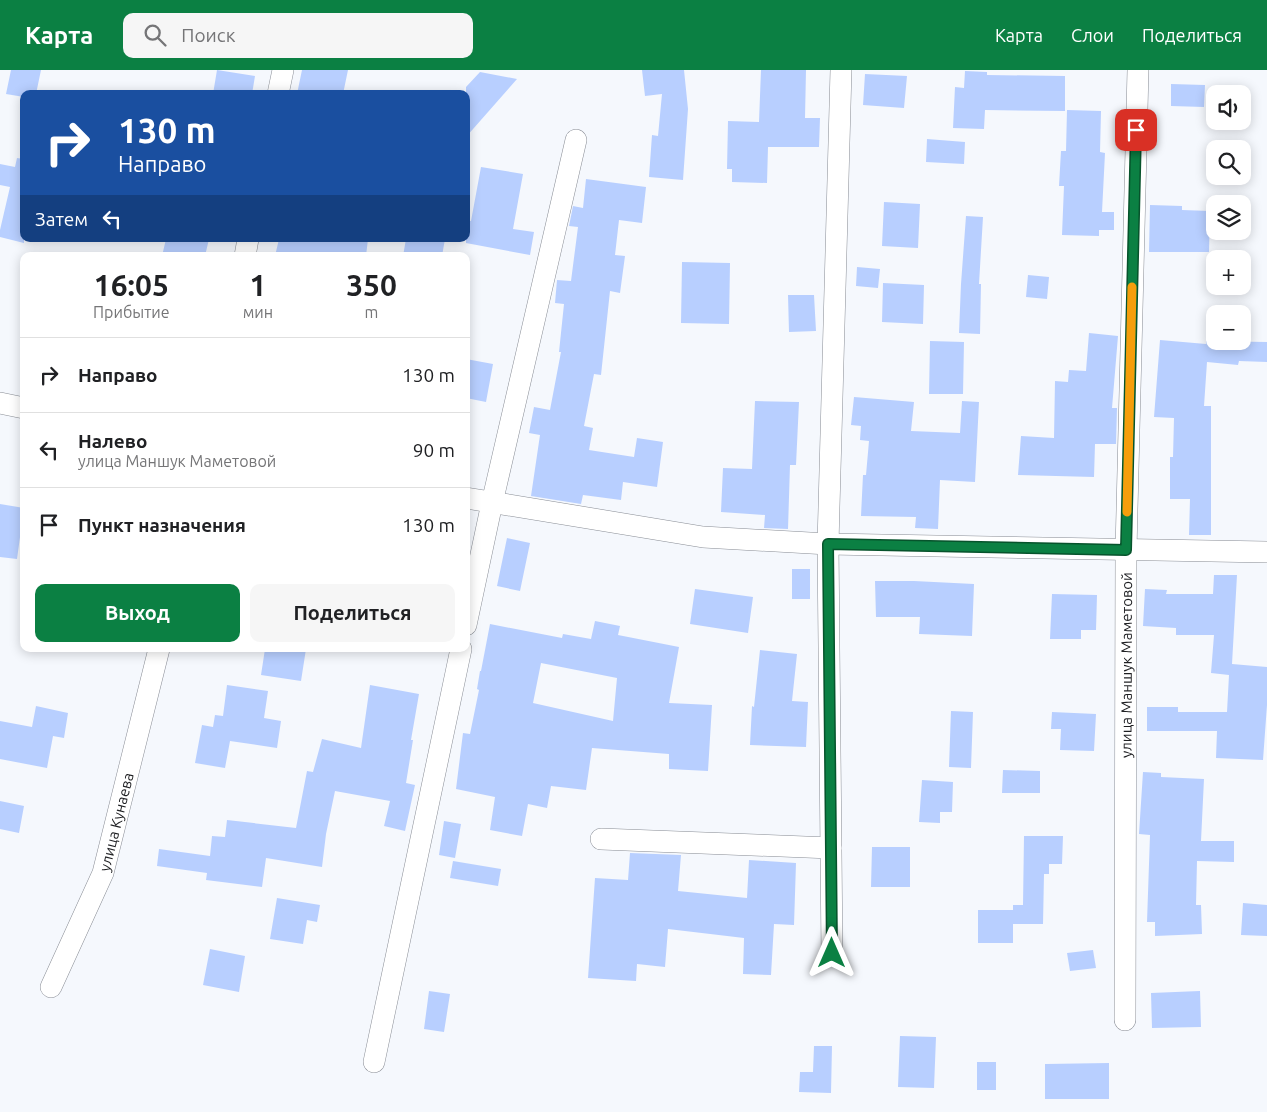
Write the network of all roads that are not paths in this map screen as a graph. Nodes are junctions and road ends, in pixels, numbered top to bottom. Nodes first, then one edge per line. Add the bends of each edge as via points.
1 (283, 70) edge
2 (841, 70) edge
3 (1138, 70) edge
4 (279, 90) edge
5 (576, 140) dead end
6 (0, 403) edge
7 (20, 407) edge
8 (470, 499) edge
9 (492, 503) junction
10 (828, 544) junction
11 (1126, 550) junction
12 (1267, 552) edge
13 (470, 606) edge
14 (158, 652) edge
15 (460, 652) edge
16 (601, 839) dead end
17 (831, 848) junction
18 (832, 953) dead end
19 (51, 987) dead end
20 (1125, 1020) dead end
21 (374, 1062) dead end

1 - 4 street
2 - 10 street
3 - 11 street, улица Маншук Маметовой
5 - 9 street
6 - 7 street
8 - 9 street
9 - 10 street via 704,537
9 - 13 street
10 - 11 street
10 - 17 street
11 - 12 street
11 - 20 street, улица Маншук Маметовой
14 - 19 street, улица Кунаева via 103,872
15 - 21 street
16 - 17 street
17 - 18 street

